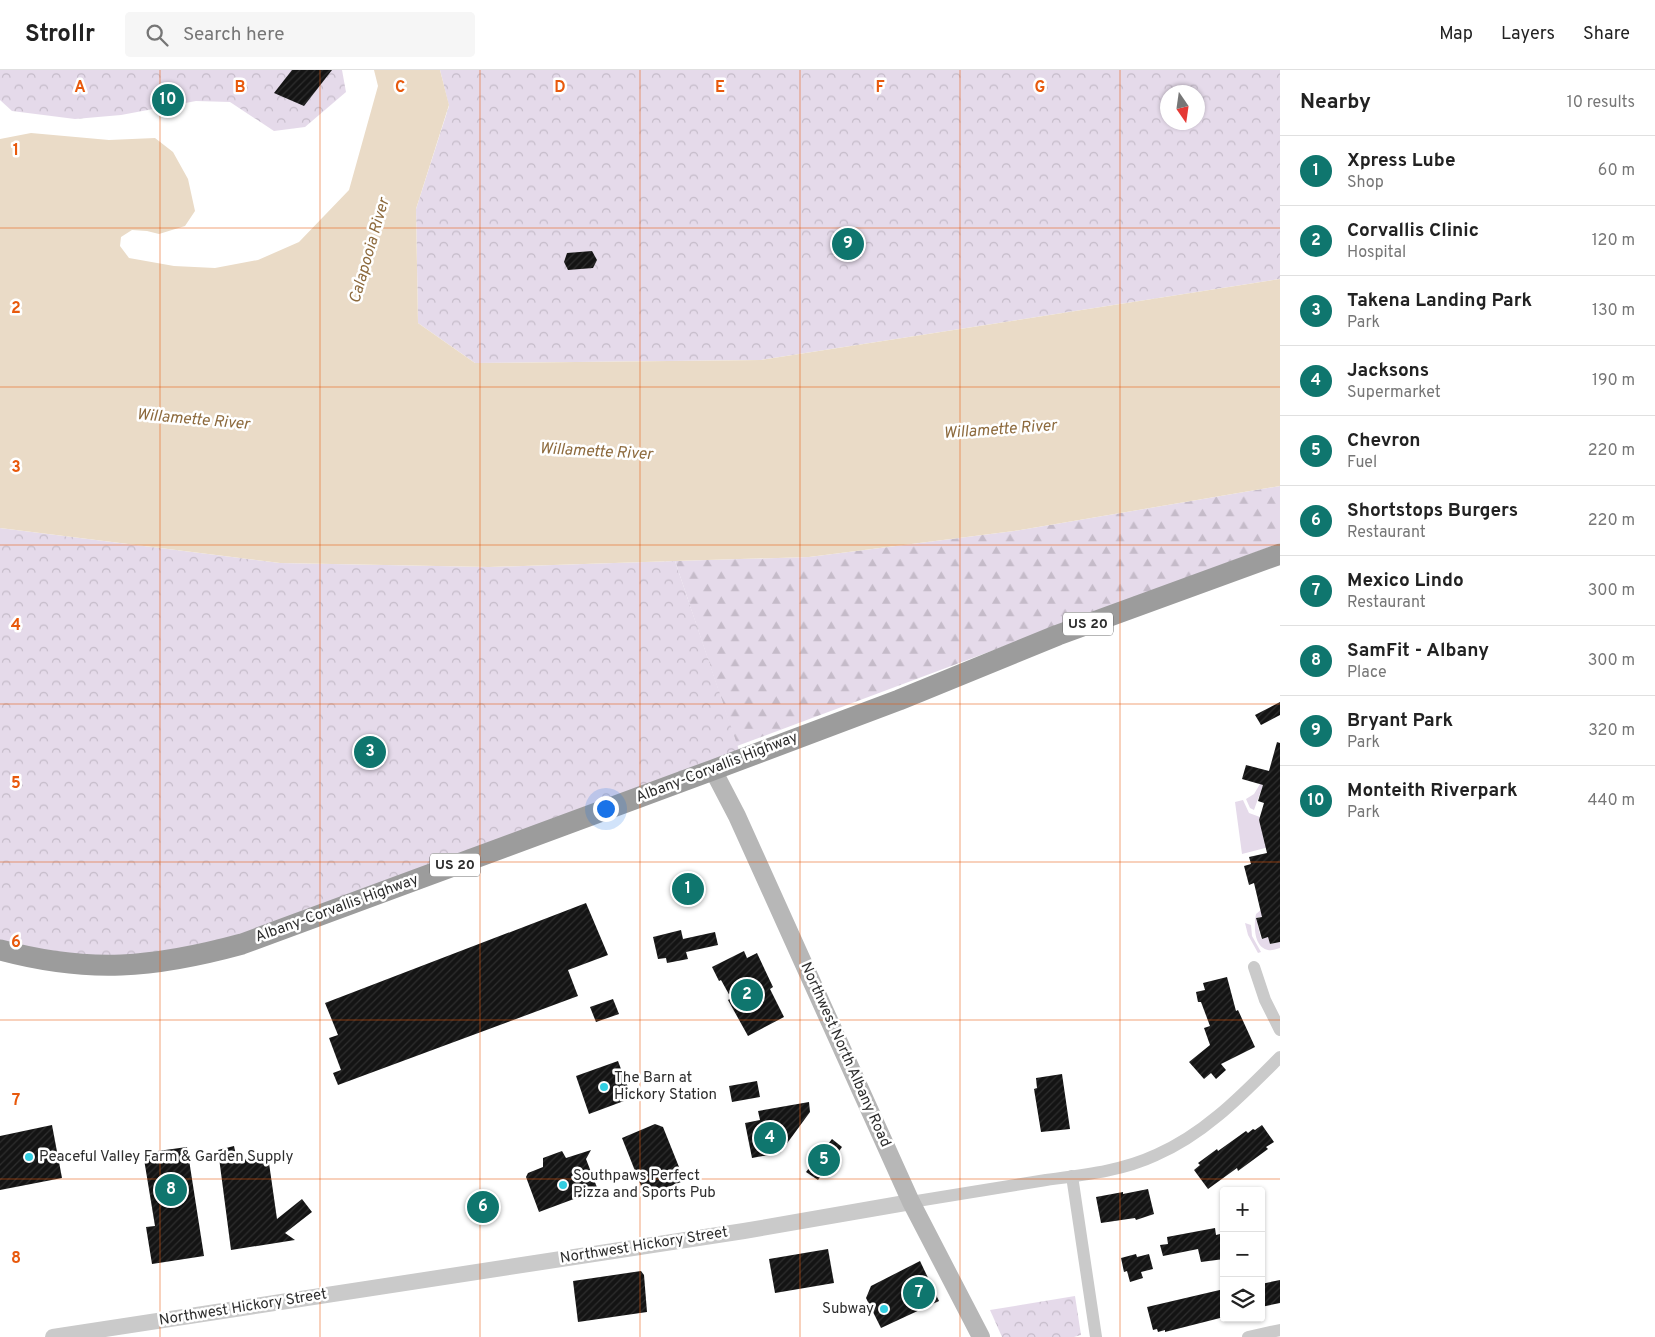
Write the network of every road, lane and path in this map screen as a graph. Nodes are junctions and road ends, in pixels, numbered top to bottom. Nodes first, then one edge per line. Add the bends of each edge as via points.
1 (1280, 554) edge
2 (713, 770) junction
3 (0, 950) edge
4 (1254, 967) dead end
5 (1280, 1030) edge
6 (1280, 1057) edge
7 (1072, 1176) junction
8 (911, 1202) junction
9 (1280, 1330) edge
10 (53, 1337) edge
11 (981, 1337) edge
12 (1096, 1337) edge
13 (1248, 1337) edge

1 - 2 highway, Albany-Corvallis Highway / US 20 via 1058,635
2 - 3 highway, Albany-Corvallis Highway / US 20 via 242,944 205,954 155,963 99,966 33,959
2 - 8 main road, Northwest North Albany Road via 737,816
4 - 5 street
6 - 7 street, Northwest Hickory Street via 1200,1130 1161,1153 1129,1165
7 - 8 street, Northwest Hickory Street
7 - 12 street
8 - 10 street, Northwest Hickory Street via 744,1231
8 - 11 main road, Northwest North Albany Road
9 - 13 street

